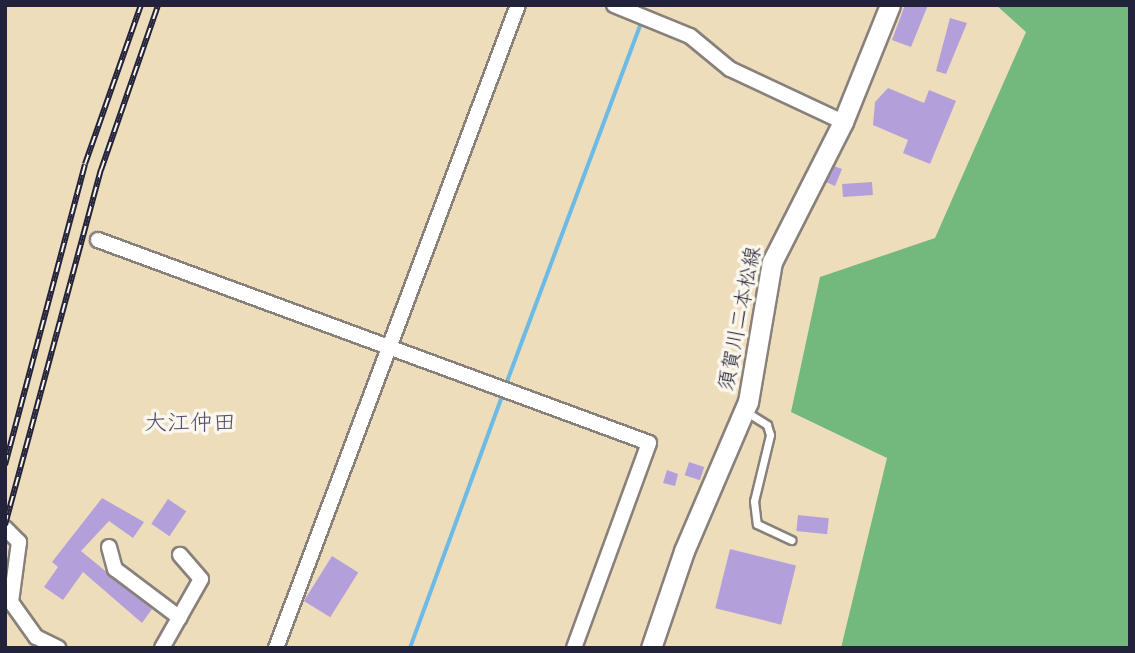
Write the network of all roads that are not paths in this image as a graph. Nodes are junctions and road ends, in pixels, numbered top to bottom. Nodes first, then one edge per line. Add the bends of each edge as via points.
1 (518, 5) edge
2 (614, 5) edge
3 (890, 5) edge
4 (843, 122) junction
5 (98, 240) dead end
6 (390, 346) junction
7 (745, 411) junction
8 (5, 528) edge
9 (791, 540) dead end
10 (109, 547) dead end
11 (180, 555) dead end
12 (180, 618) junction
13 (59, 648) edge
14 (162, 648) edge
15 (276, 648) edge
16 (574, 648) edge
17 (651, 648) edge

1 - 6 street
2 - 4 street via 690,36 730,69
3 - 4 main road, 須賀川二本松線
4 - 7 main road, 須賀川二本松線 via 772,262
5 - 6 street
6 - 15 street
6 - 16 street via 649,443
7 - 9 lane via 758,417 770,435 754,501 757,524
7 - 17 main road, 須賀川二本松線 via 684,551
8 - 13 street via 19,542 11,602 36,637
10 - 12 street via 115,569
11 - 12 street via 201,579
12 - 14 street

